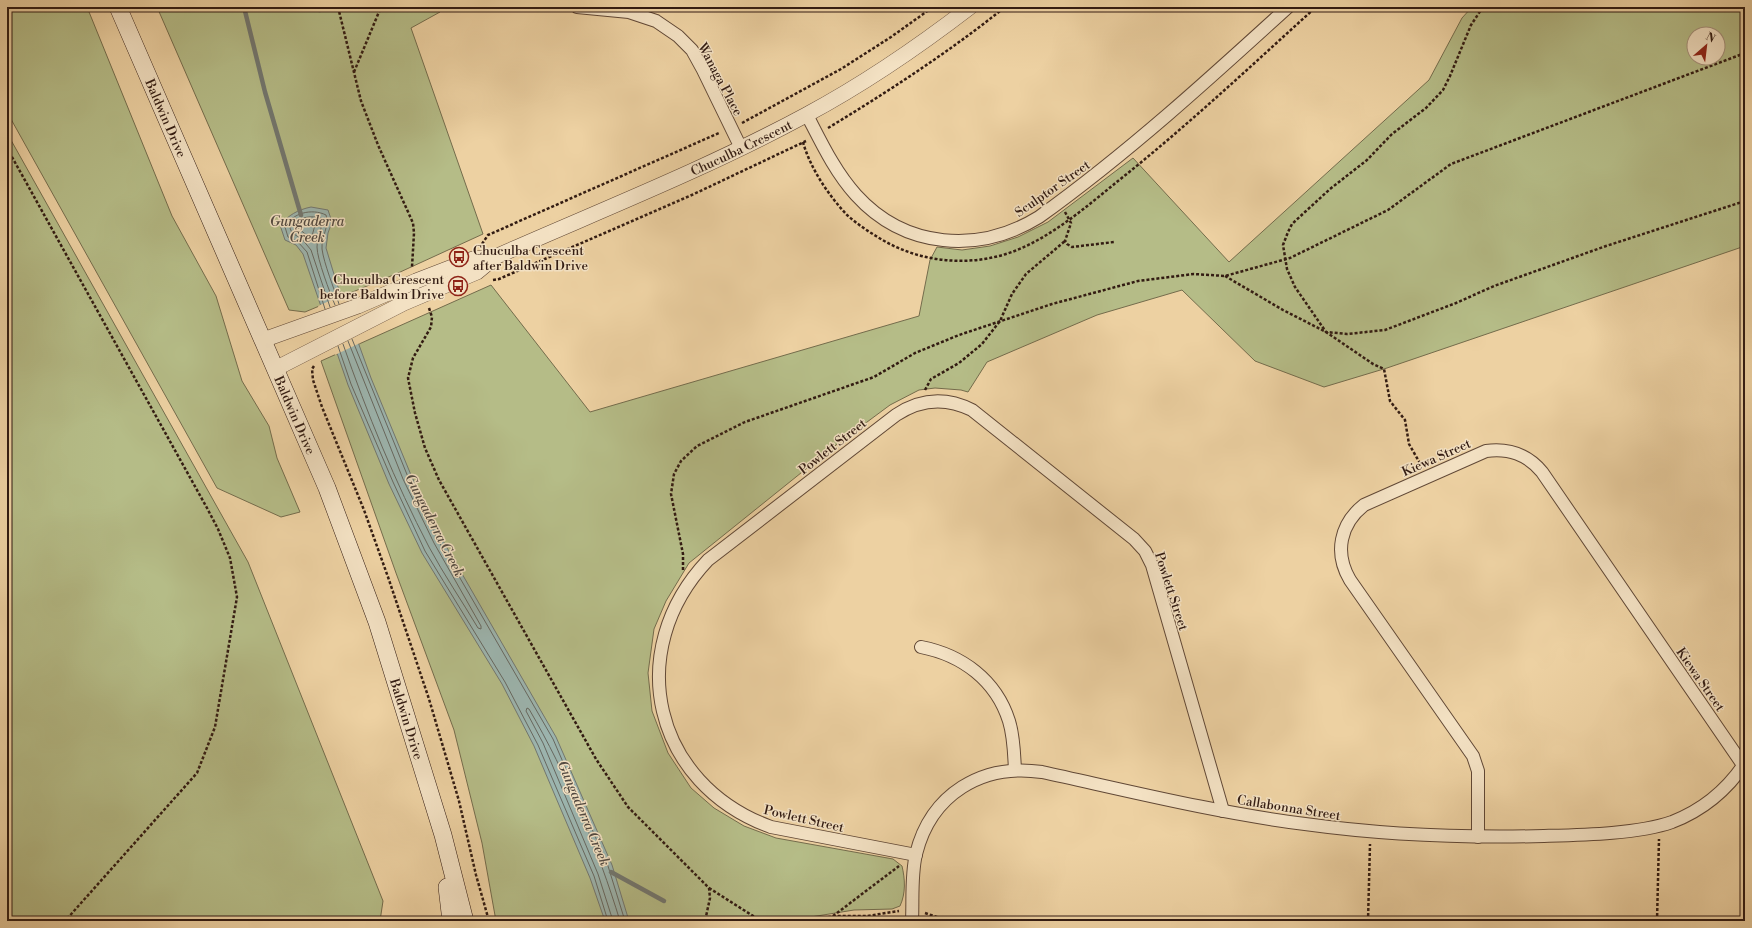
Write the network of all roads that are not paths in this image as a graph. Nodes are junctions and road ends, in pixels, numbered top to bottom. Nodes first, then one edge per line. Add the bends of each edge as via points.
1 (118, 7) edge
2 (577, 7) edge
3 (970, 7) edge
4 (1288, 7) edge
5 (807, 114) junction
6 (741, 148) junction
7 (495, 257) junction
8 (263, 340) junction
9 (275, 369) junction
10 (921, 647) dead end
11 (1744, 764) edge
12 (1015, 770) junction
13 (1223, 811) junction
14 (443, 835) junction
15 (1478, 837) junction
16 (913, 855) junction
17 (912, 917) edge
18 (450, 921) edge
19 (465, 921) edge

1 - 8 main road, Baldwin Drive
2 - 6 street, Wanaga Place via 629,12 656,21 678,36 692,50
3 - 5 street, Chuculba Crescent via 880,71
4 - 5 street, Sculptor Street via 1151,130 1058,203 1026,225 997,237 951,242 935,240 905,231 878,216 855,195 837,169
5 - 6 street, Chuculba Crescent
6 - 7 street, Chuculba Crescent
7 - 8 street, Chuculba Crescent via 473,259 358,306
7 - 9 street, Chuculba Crescent via 477,272 364,324 317,355
8 - 9 main road, Baldwin Drive
9 - 14 main road, Baldwin Drive via 327,488 377,622
10 - 12 street via 959,660 990,685 1009,721
11 - 15 street, Callabonna Street via 1729,784 1712,800 1685,816 1656,827 1559,836
11 - 15 street, Kiewa Street via 1536,465 1517,453 1504,450 1477,454 1372,501 1358,510 1344,531 1340,548 1350,580 1473,756 1478,771
12 - 13 street, Callabonna Street via 1042,772
12 - 16 street, Callabonna Street via 989,774 966,784 951,796 930,820
13 - 15 street, Callabonna Street via 1350,830
13 - 16 street, Powlett Street via 1152,565 1145,551 1134,539 981,416 963,406 933,401 913,405 904,410 721,549 701,568 686,586 671,614 662,646 659,679 661,701 668,727 682,757 695,775 727,805 771,827
14 - 18 main road, Baldwin Drive
14 - 19 main road, Baldwin Drive
16 - 17 street, Callabonna Street

